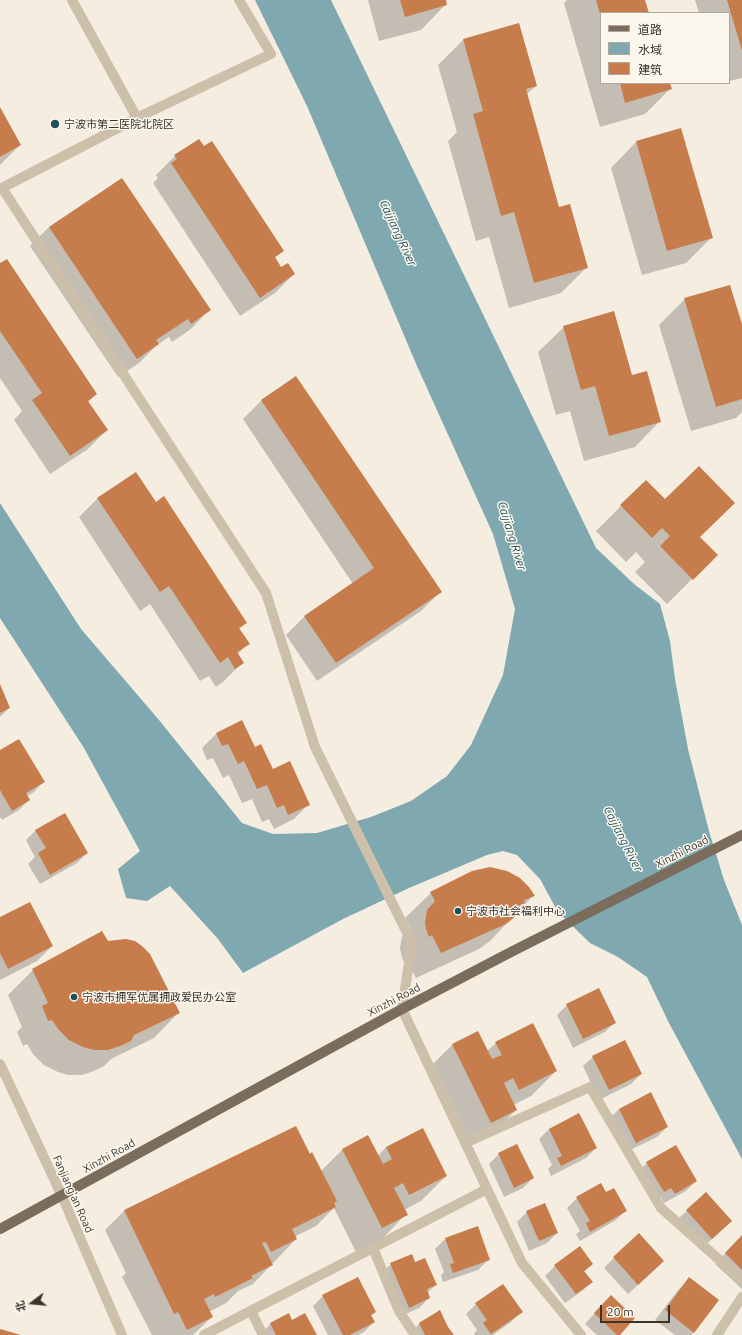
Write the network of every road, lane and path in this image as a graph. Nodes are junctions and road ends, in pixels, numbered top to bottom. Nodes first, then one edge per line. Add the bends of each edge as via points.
1 (72, 0) edge
2 (238, 0) edge
3 (137, 118) junction
4 (1, 189) edge
5 (742, 835) edge
6 (402, 1009) junction
7 (0, 1064) edge
8 (465, 1143) junction
9 (487, 1189) junction
10 (62, 1196) junction
11 (0, 1229) edge
12 (373, 1248) junction
13 (742, 1280) edge
14 (742, 1298) edge
15 (251, 1311) junction
16 (122, 1335) edge
17 (204, 1335) edge
18 (263, 1335) edge
19 (415, 1335) edge
20 (581, 1335) edge
21 (716, 1335) edge

1 - 3 street
2 - 3 street via 271,54
3 - 4 street
4 - 6 street via 266,593 315,747 412,943
5 - 6 main road, Xinzhi Road
6 - 8 street
6 - 10 main road, Xinzhi Road
7 - 10 street, Fanjiang'an Road
8 - 9 street
8 - 13 street via 590,1088 661,1208
9 - 12 street
9 - 20 street via 522,1263
10 - 11 main road, Xinzhi Road
10 - 16 street, Fanjiang'an Road
12 - 15 street
12 - 19 street via 399,1311
14 - 21 street
15 - 17 street
15 - 18 street

